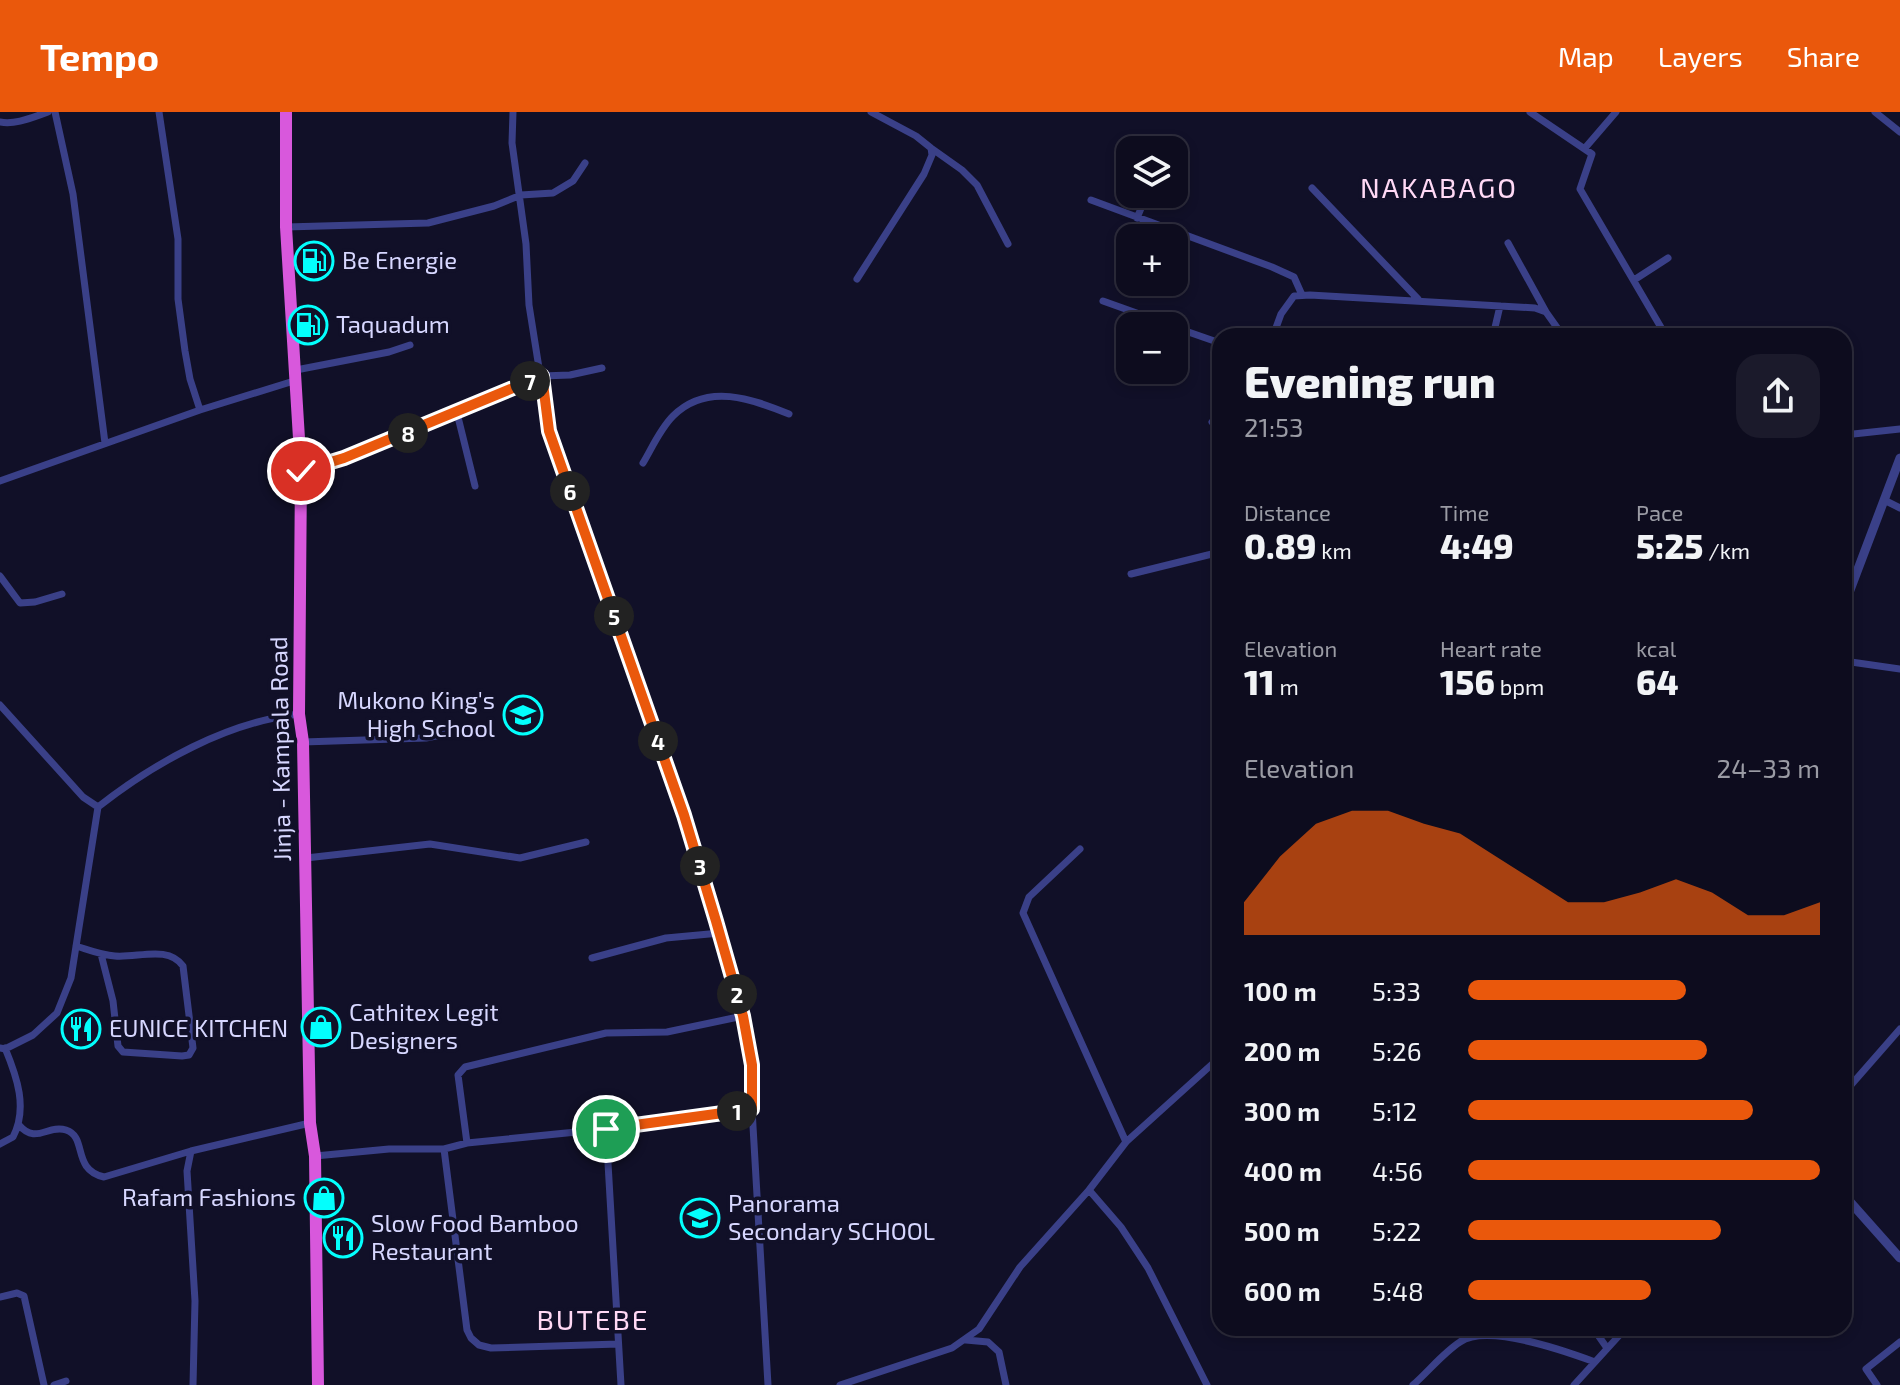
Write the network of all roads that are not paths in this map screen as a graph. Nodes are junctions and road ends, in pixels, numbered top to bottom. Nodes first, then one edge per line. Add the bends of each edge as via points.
1 (48, 112) edge
2 (55, 112) edge
3 (159, 112) edge
4 (286, 112) edge
5 (513, 112) edge
6 (871, 112) edge
7 (1530, 112) edge
8 (1616, 112) edge
9 (1875, 112) edge
10 (0, 122) edge
11 (1900, 132) edge
12 (931, 148) junction
13 (1585, 148) junction
14 (585, 163) dead end
15 (1312, 188) dead end
16 (521, 195) junction
17 (1091, 200) dead end
18 (1141, 208) edge
19 (1137, 218) junction
20 (286, 227) junction
21 (1508, 243) dead end
22 (1008, 244) dead end
23 (1668, 258) dead end
24 (857, 279) dead end
25 (1634, 280) junction
26 (1302, 295) junction
27 (1418, 299) junction
28 (1103, 301) dead end
29 (1500, 306) junction
30 (1134, 312) edge
31 (1546, 312) junction
32 (1276, 328) edge
33 (1495, 328) edge
34 (1557, 328) edge
35 (1661, 328) edge
36 (1188, 331) edge
37 (1212, 340) edge
38 (410, 345) dead end
39 (602, 368) dead end
40 (297, 375) junction
41 (542, 376) junction
42 (200, 410) junction
43 (457, 413) junction
44 (789, 414) dead end
45 (1900, 429) edge
46 (1852, 434) edge
47 (105, 443) junction
48 (1900, 458) edge
49 (643, 463) dead end
50 (301, 471) junction
51 (0, 481) edge
52 (475, 486) dead end
53 (1884, 500) junction
54 (1900, 508) edge
55 (1212, 554) edge
56 (1131, 574) dead end
57 (0, 576) edge
58 (1852, 585) edge
59 (62, 594) dead end
60 (1852, 662) edge
61 (1900, 669) edge
62 (0, 705) edge
63 (299, 714) junction
64 (456, 732) dead end
65 (303, 742) junction
66 (98, 807) junction
67 (586, 842) dead end
68 (1080, 849) dead end
69 (306, 858) junction
70 (720, 933) junction
71 (76, 946) junction
72 (101, 954) junction
73 (592, 958) dead end
74 (743, 1016) junction
75 (1900, 1029) edge
76 (2, 1047) edge
77 (1212, 1064) edge
78 (1852, 1084) edge
79 (752, 1109) junction
80 (310, 1123) junction
81 (19, 1125) junction
82 (606, 1129) junction
83 (1126, 1142) junction
84 (467, 1143) junction
85 (0, 1144) edge
86 (444, 1149) junction
87 (191, 1151) junction
88 (315, 1156) junction
89 (1089, 1190) junction
90 (1852, 1204) edge
91 (1900, 1258) edge
92 (0, 1297) edge
93 (1463, 1336) edge
94 (1599, 1336) edge
95 (1618, 1336) edge
96 (1469, 1338) junction
97 (966, 1340) junction
98 (1900, 1342) edge
99 (618, 1344) junction
100 (1607, 1348) junction
101 (1595, 1362) junction
102 (66, 1381) dead end
103 (44, 1385) edge
104 (54, 1385) edge
105 (193, 1385) edge
106 (318, 1385) edge
107 (621, 1385) edge
108 (768, 1385) edge
109 (840, 1385) edge
110 (1006, 1385) edge
111 (1207, 1385) edge
112 (1413, 1385) edge
113 (1574, 1385) edge
114 (1877, 1385) edge

1 - 10 street
2 - 47 street via 73,194
3 - 42 street via 178,239 185,351
4 - 20 highway, Jinja - Kampala Road
5 - 16 street
6 - 12 street
7 - 13 street
8 - 13 street
9 - 11 street
12 - 22 street via 977,185
12 - 24 street via 924,174
13 - 25 street via 1592,154 1580,189
14 - 16 street via 573,181 553,193
15 - 27 street
16 - 20 street via 428,223
16 - 41 street via 529,305
17 - 19 street
18 - 19 street
19 - 26 street via 1294,277
20 - 40 highway, Jinja - Kampala Road
21 - 31 street
23 - 25 street
25 - 35 street
26 - 27 street
26 - 32 street via 1286,304
27 - 29 street
28 - 30 street
29 - 31 street
29 - 33 street
31 - 34 street
36 - 37 street
38 - 40 street
39 - 41 street
40 - 42 street
40 - 50 highway, Jinja - Kampala Road
41 - 43 street
41 - 70 street via 549,431
42 - 47 street
43 - 50 street
43 - 52 street
44 - 49 street via 744,397 695,402 672,417
45 - 46 street
47 - 51 street
48 - 53 street
50 - 63 highway, Jinja - Kampala Road
53 - 54 street
53 - 58 street
55 - 56 street
57 - 59 street via 20,603
60 - 61 street
62 - 66 street
63 - 65 highway, Jinja - Kampala Road
63 - 66 street via 267,718 178,754
64 - 65 street via 426,738
65 - 69 highway, Jinja - Kampala Road
66 - 71 street
67 - 69 street via 520,858 430,844
68 - 83 street via 1029,897 1023,913
69 - 80 highway, Jinja - Kampala Road
70 - 73 street via 666,938
70 - 74 street
71 - 72 street
71 - 76 street via 57,1013 33,1035
72 - 72 street via 177,957 183,966 193,1048 189,1055 123,1052
74 - 79 street via 752,1065
74 - 84 street via 667,1032 606,1033 465,1067 458,1075
75 - 78 street
76 - 81 street via 18,1086
77 - 83 street
79 - 82 street
79 - 108 street
80 - 87 street
80 - 88 highway, Jinja - Kampala Road
81 - 85 street via 13,1137
81 - 87 street via 33,1135 71,1132 86,1168 104,1177
82 - 84 street
82 - 99 street
83 - 89 street
84 - 86 street
86 - 88 street
86 - 99 street via 471,1338 491,1348
87 - 105 street via 187,1171 195,1301
88 - 106 highway, Jinja - Kampala Road
89 - 97 street via 1020,1267
89 - 111 street via 1148,1268
90 - 91 street
92 - 103 street via 24,1296
93 - 96 street
94 - 100 street
95 - 100 street
96 - 101 street via 1529,1343
96 - 112 street
97 - 109 street
97 - 110 street via 988,1342 999,1352
98 - 114 street via 1866,1369
99 - 107 street
100 - 101 street
101 - 113 street
102 - 104 street

